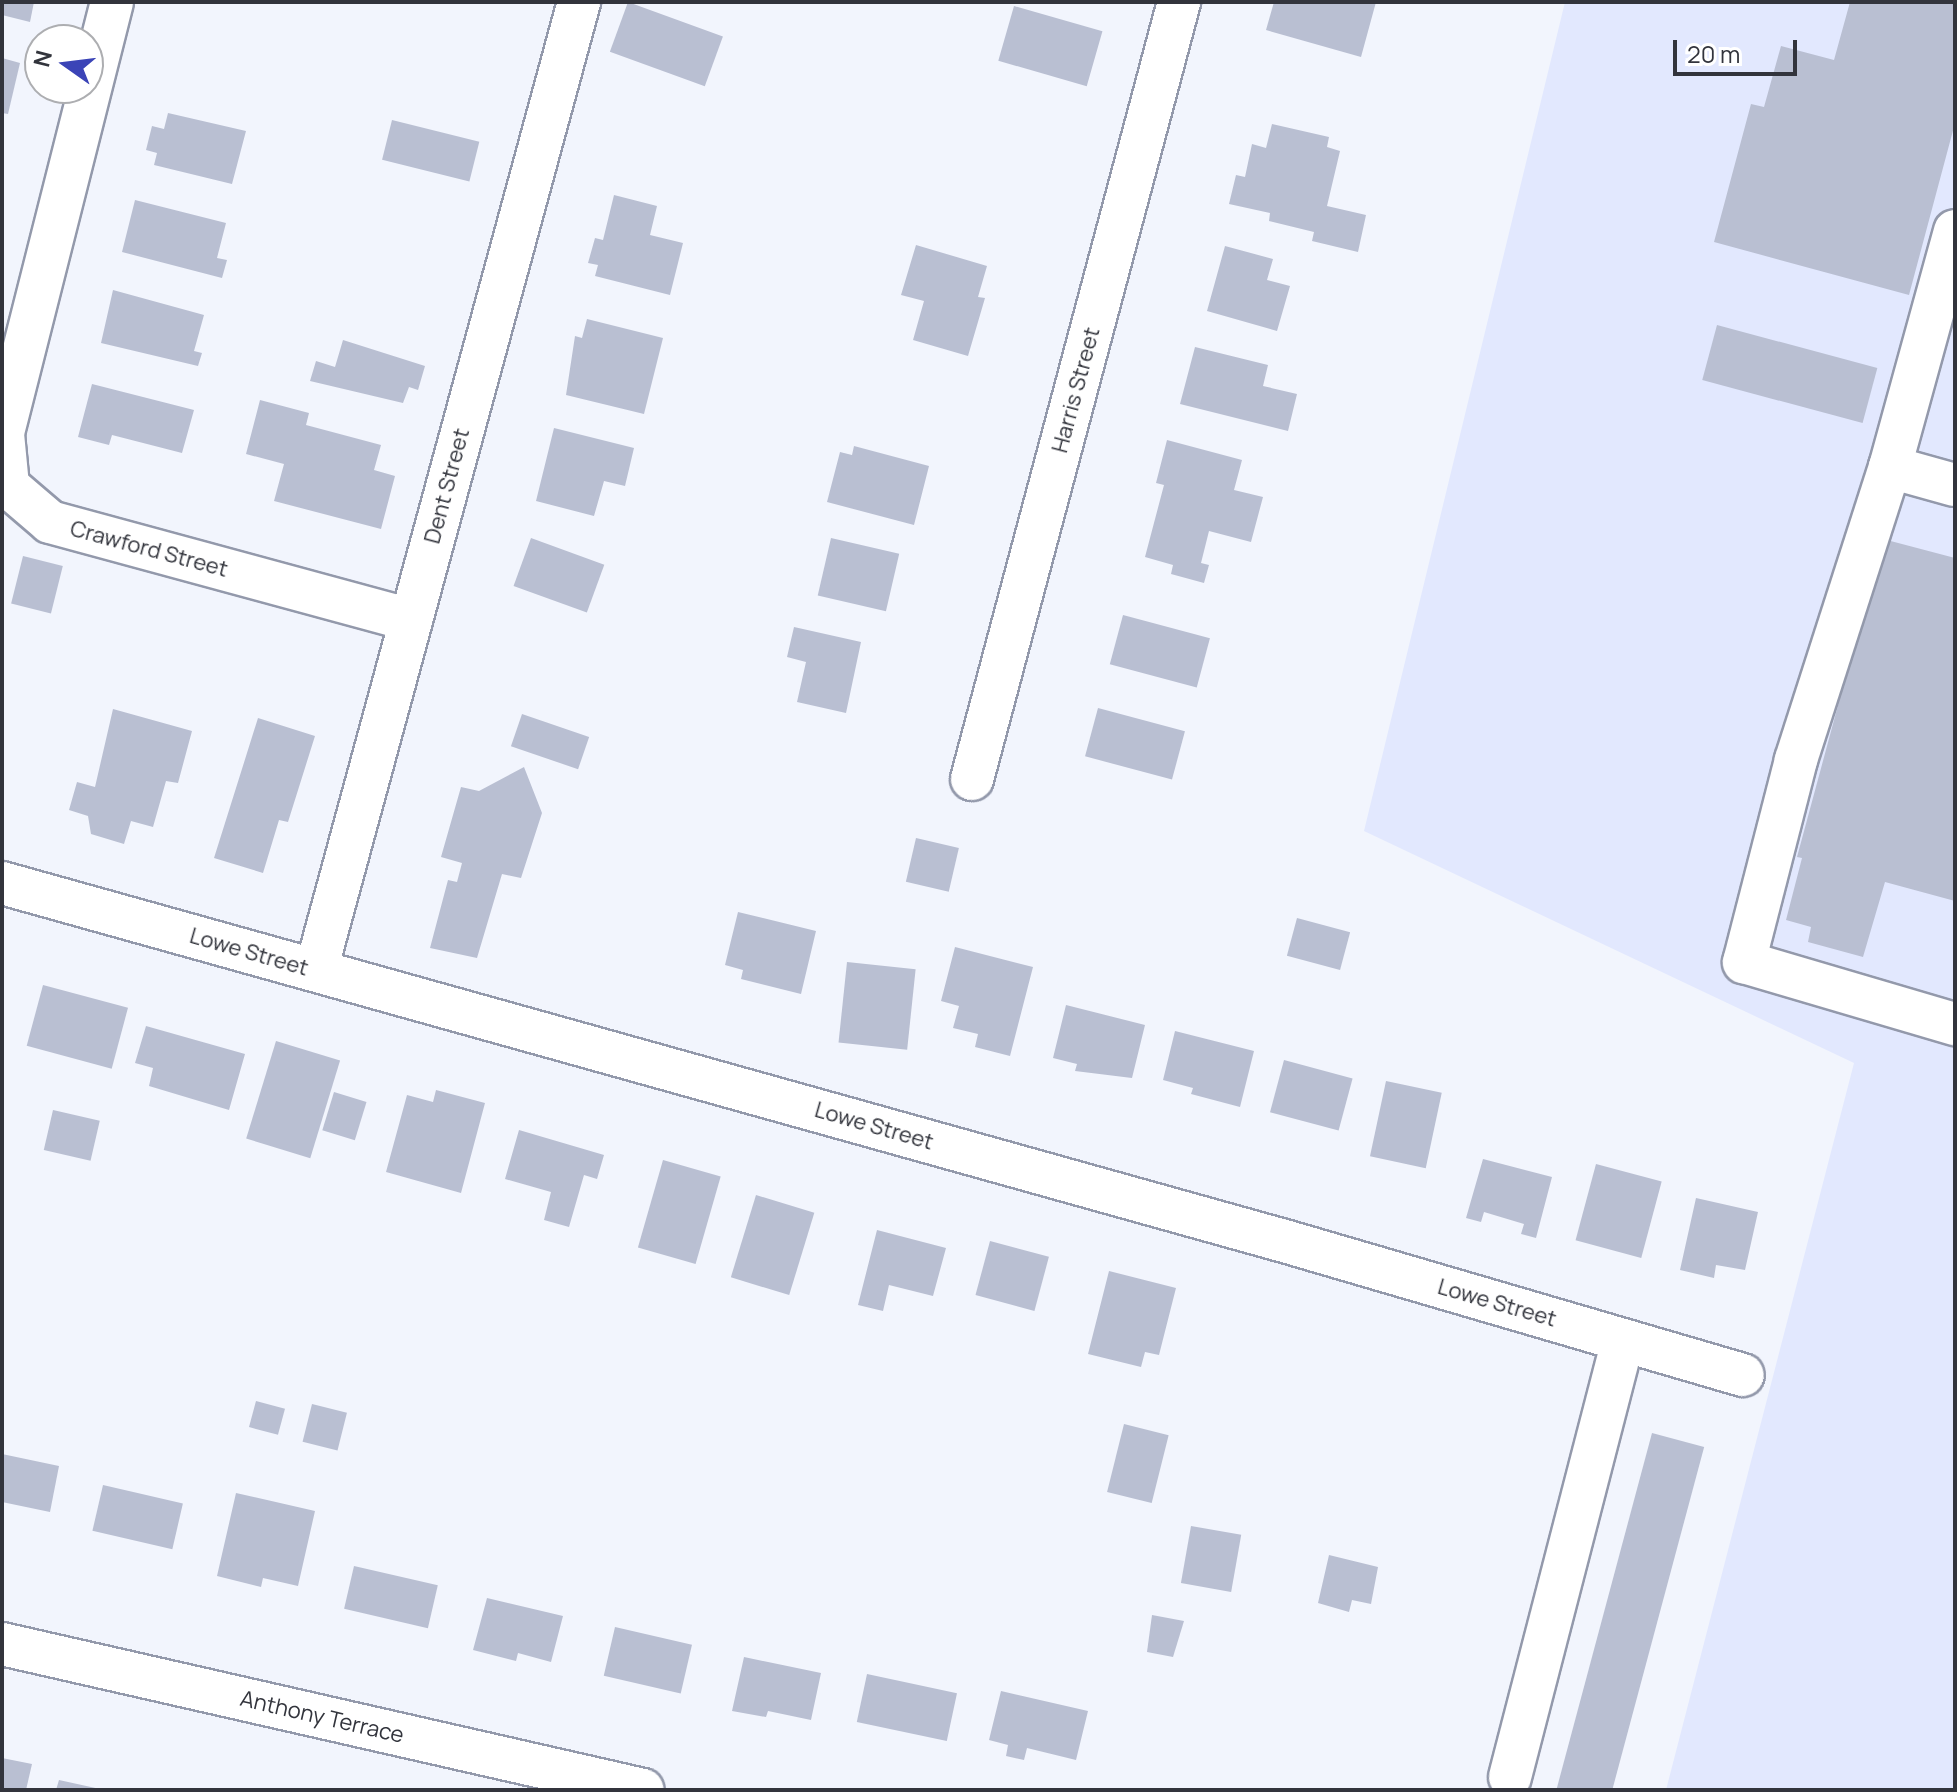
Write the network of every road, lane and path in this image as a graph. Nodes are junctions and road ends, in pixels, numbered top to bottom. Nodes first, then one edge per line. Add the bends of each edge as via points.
1 (112, 2) edge
2 (579, 2) edge
3 (1179, 2) edge
4 (1955, 231) edge
5 (1890, 467) junction
6 (1955, 485) edge
7 (411, 620) junction
8 (972, 779) dead end
9 (2, 883) edge
10 (316, 970) junction
11 (1955, 1024) edge
12 (1623, 1340) junction
13 (1743, 1375) dead end
14 (2, 1644) edge
15 (1510, 1777) dead end
16 (643, 1790) edge

1 - 7 street, Crawford Street via 3,434 8,486 50,522
2 - 7 street, Dent Street
3 - 8 street, Harris Street
4 - 5 street
5 - 6 street
5 - 11 street via 1796,760 1744,962
7 - 10 street, Dent Street
9 - 10 street, Lowe Street
10 - 12 street, Lowe Street
12 - 13 street, Lowe Street
12 - 15 street
14 - 16 street, Anthony Terrace

